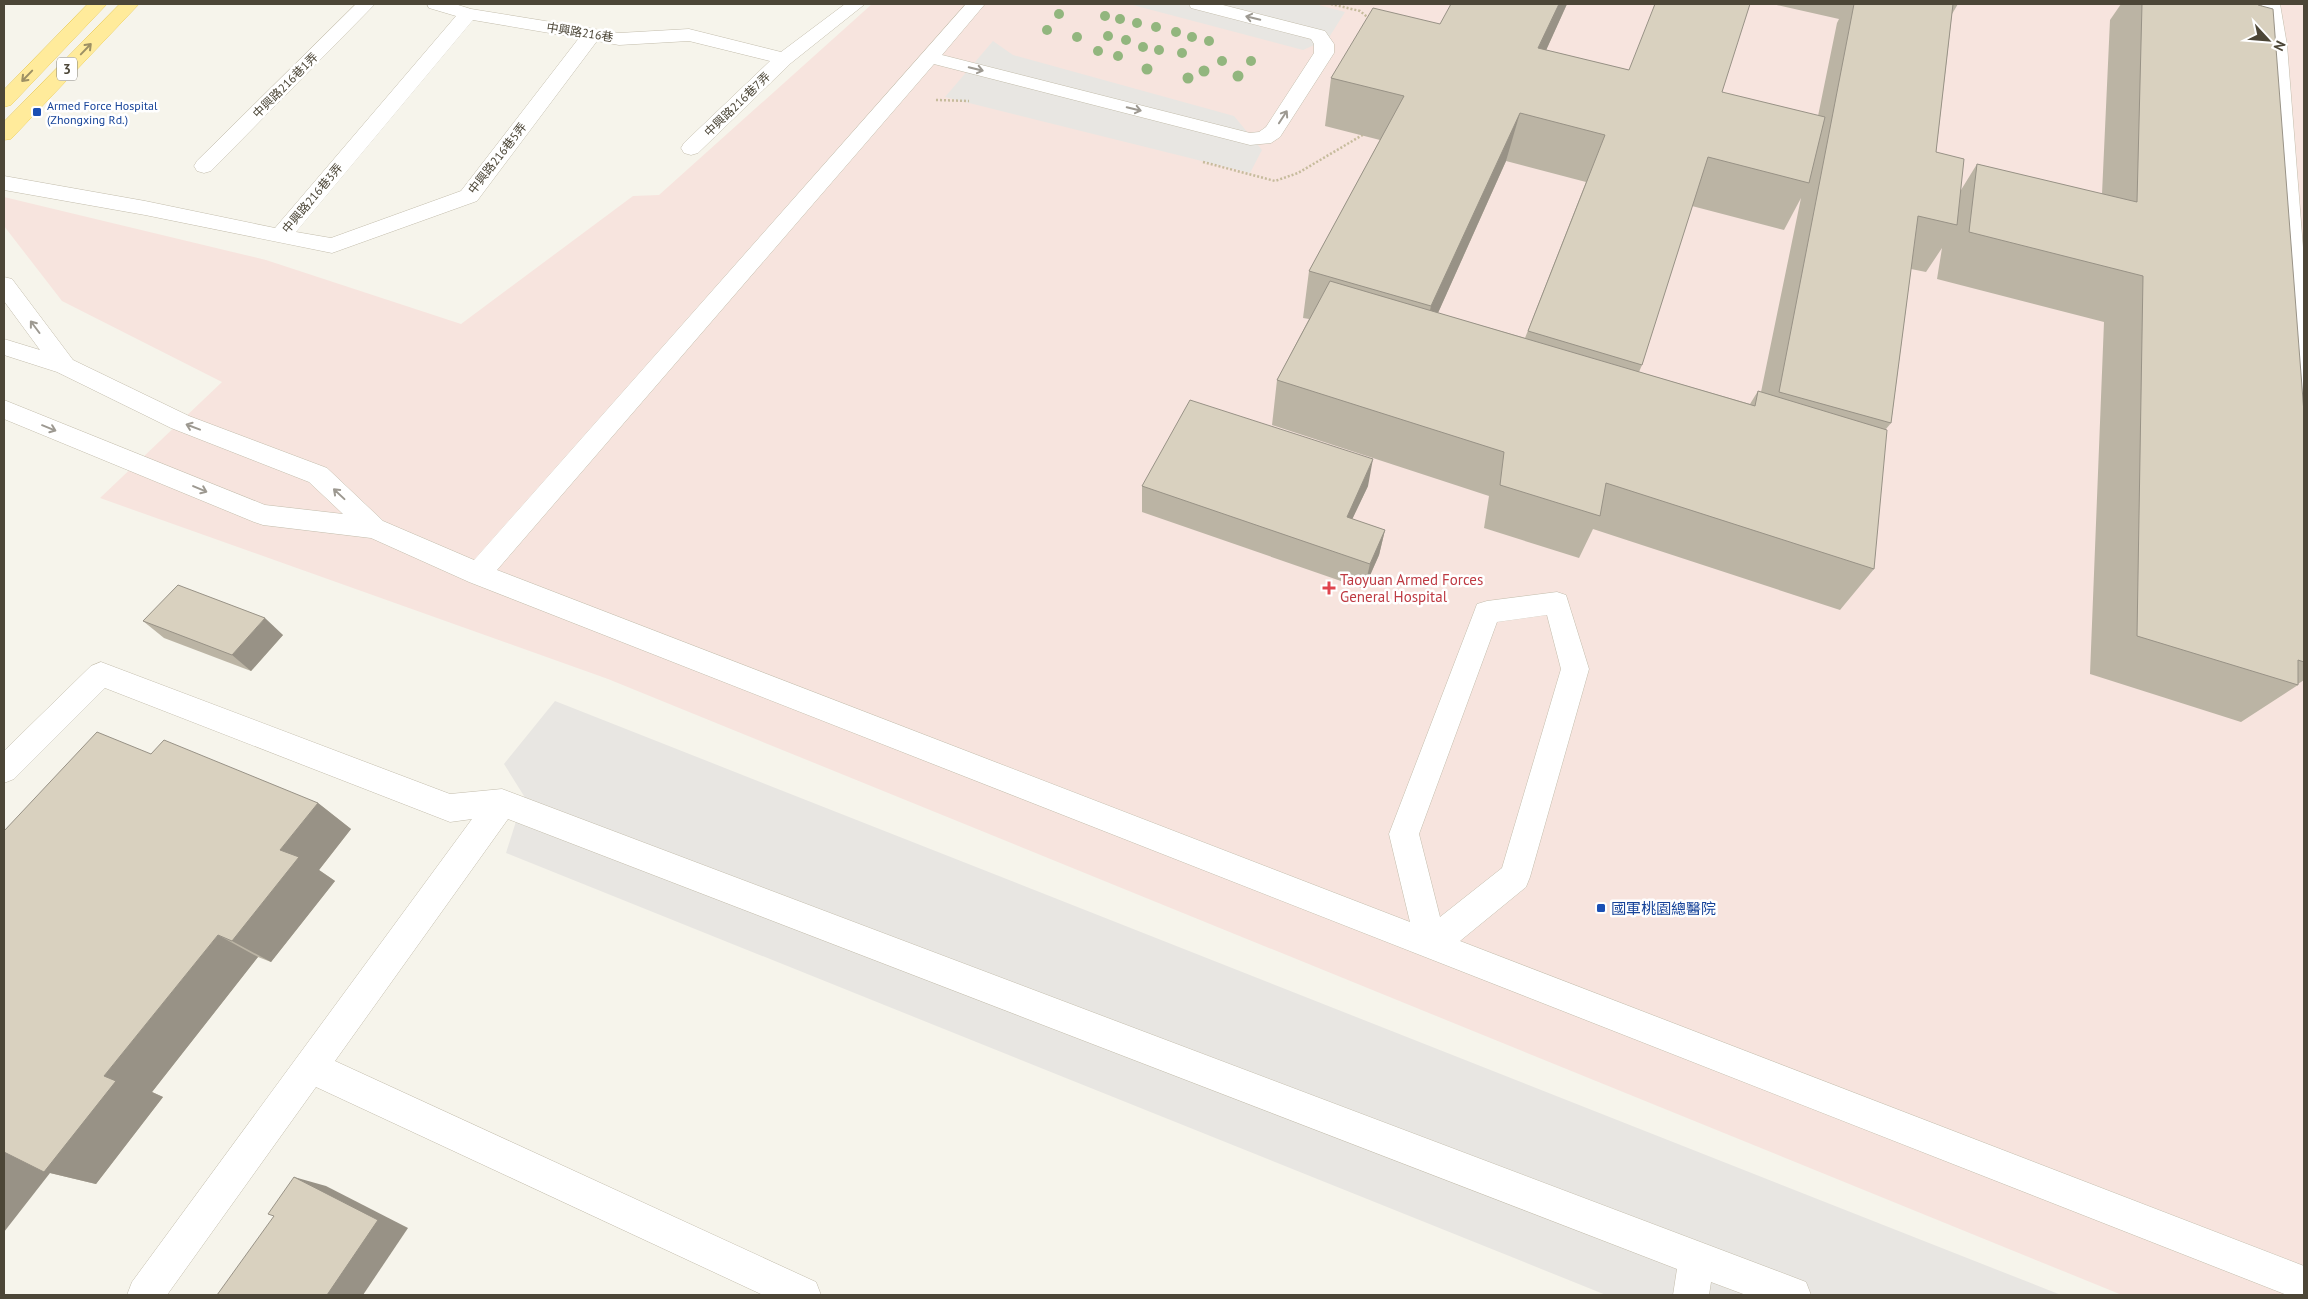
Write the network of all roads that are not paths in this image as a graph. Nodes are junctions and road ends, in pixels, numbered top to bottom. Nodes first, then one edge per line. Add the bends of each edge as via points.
1 (98, 4) edge
2 (130, 4) edge
3 (366, 4) edge
4 (442, 4) edge
5 (856, 4) edge
6 (976, 4) edge
7 (1198, 4) edge
8 (2271, 4) edge
9 (468, 14) junction
10 (592, 34) junction
11 (929, 57) junction
12 (784, 59) junction
13 (4, 101) edge
14 (4, 134) edge
15 (691, 148) dead end
16 (204, 166) dead end
17 (4, 183) edge
18 (280, 236) junction
19 (4, 286) edge
20 (4, 347) edge
21 (65, 366) junction
22 (2304, 404) edge
23 (4, 410) edge
24 (374, 528) junction
25 (478, 574) junction
26 (4, 770) edge
27 (502, 803) junction
28 (1431, 944) junction
29 (310, 1067) junction
30 (1697, 1259) junction
31 (2304, 1284) edge
32 (145, 1295) edge
33 (804, 1295) edge
34 (1691, 1295) edge
35 (1793, 1295) edge

1 -> 13 main road, 3
14 -> 2 main road, 3
3 - 16 lane, 中興路216巷1弄
4 - 9 lane, 中興路216巷
5 - 12 lane, 中興路216巷7弄
6 - 11 lane
11 -> 7 lane via 1250,139 1264,138 1273,132 1324,53 1324,44 1318,35
8 - 22 lane via 2277,45
9 - 10 lane, 中興路216巷
9 - 18 lane, 中興路216巷3弄
10 - 12 lane, 中興路216巷 via 619,38 688,35
10 - 18 lane, 中興路216巷5弄 via 469,196 332,246
11 - 25 lane
12 - 15 lane, 中興路216巷7弄
17 - 18 lane, 中興路216巷3弄
21 -> 19 lane
20 - 21 lane
24 -> 21 lane via 318,475 180,422
23 -> 24 lane via 264,515
24 - 25 lane
25 - 28 lane
26 - 27 lane via 101,674 450,808
27 - 29 lane
27 - 30 lane
28 - 28 lane via 1515,877 1575,669 1557,603 1487,612 1404,834
28 - 31 lane
29 - 32 lane
29 - 33 lane
30 - 34 lane
30 - 35 lane

